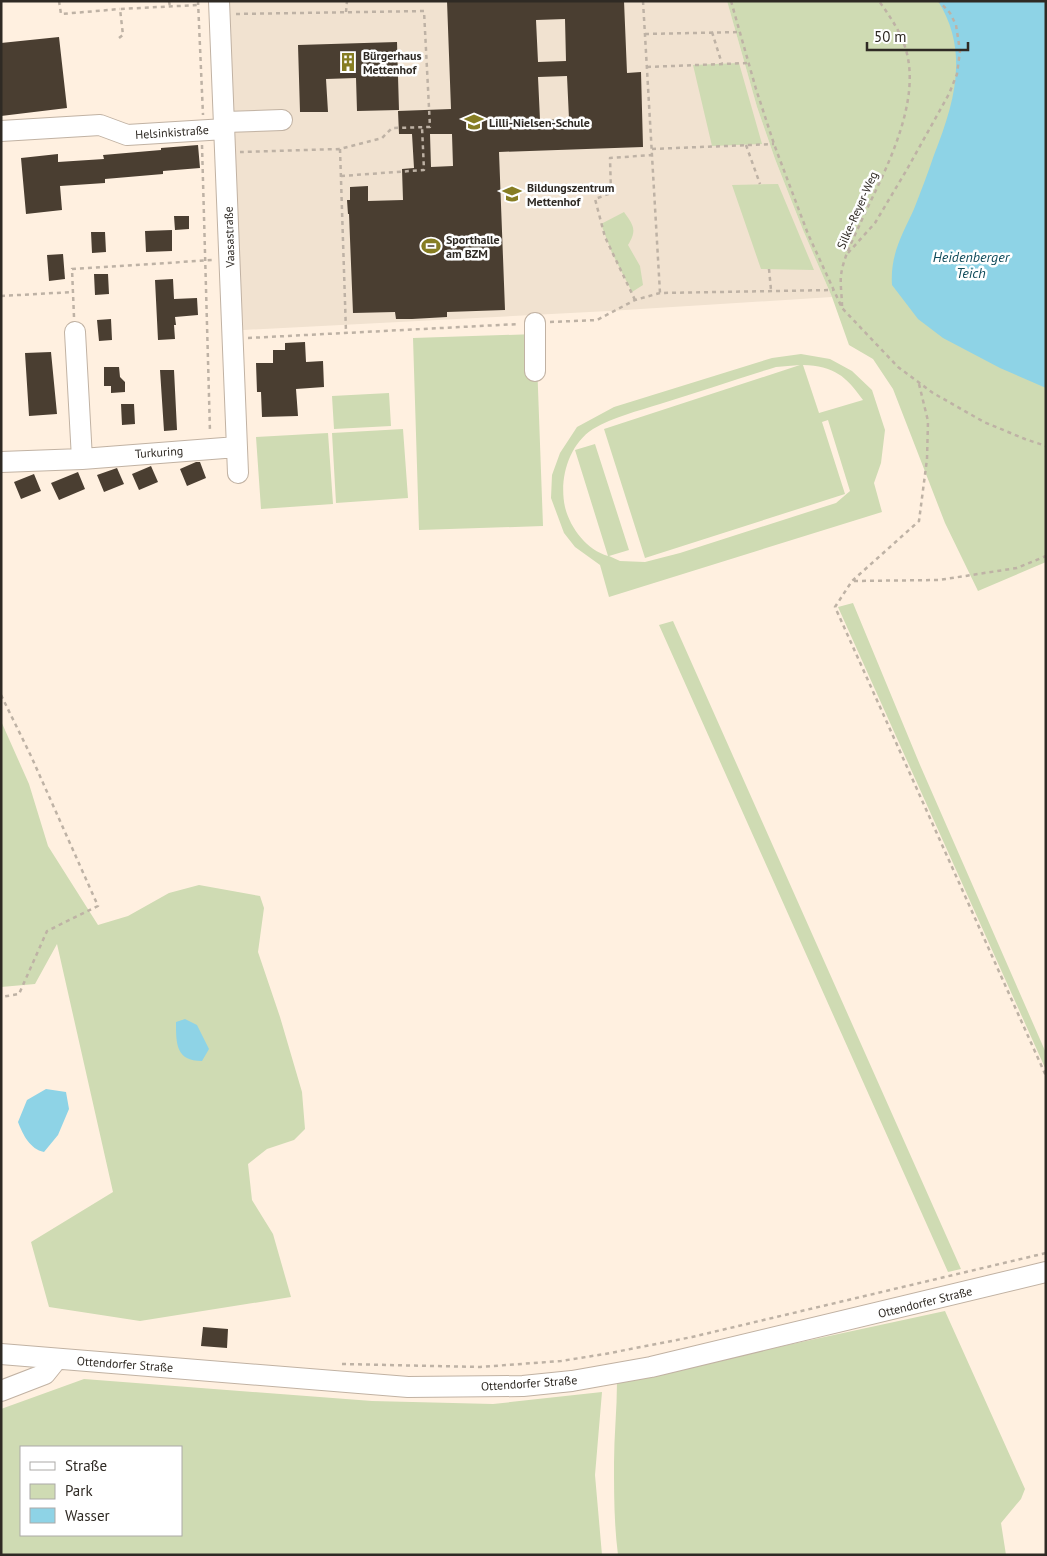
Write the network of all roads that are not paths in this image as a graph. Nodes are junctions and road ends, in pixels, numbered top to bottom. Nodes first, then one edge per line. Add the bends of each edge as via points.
1 (219, 6) edge
2 (282, 120) dead end
3 (225, 125) junction
4 (1, 131) edge
5 (535, 323) dead end
6 (75, 332) road end
7 (535, 371) dead end
8 (237, 447) junction
9 (82, 458) junction
10 (1, 462) edge
11 (238, 473) dead end
12 (1046, 1272) edge
13 (1, 1354) edge
14 (57, 1359) junction
15 (1, 1392) edge

1 - 3 street, Vaasastraße
2 - 3 street, Helsinkistraße
3 - 4 street, Helsinkistraße via 204,130 127,135 100,125
3 - 8 street, Vaasastraße
5 - 7 street
6 - 9 street
8 - 9 street, Turkuring
8 - 11 street, Vaasastraße
9 - 10 street, Turkuring
12 - 14 street, Ottendorfer Straße via 650,1367 523,1386 408,1387
13 - 14 street, Ottendorfer Straße
14 - 15 street via 45,1374

